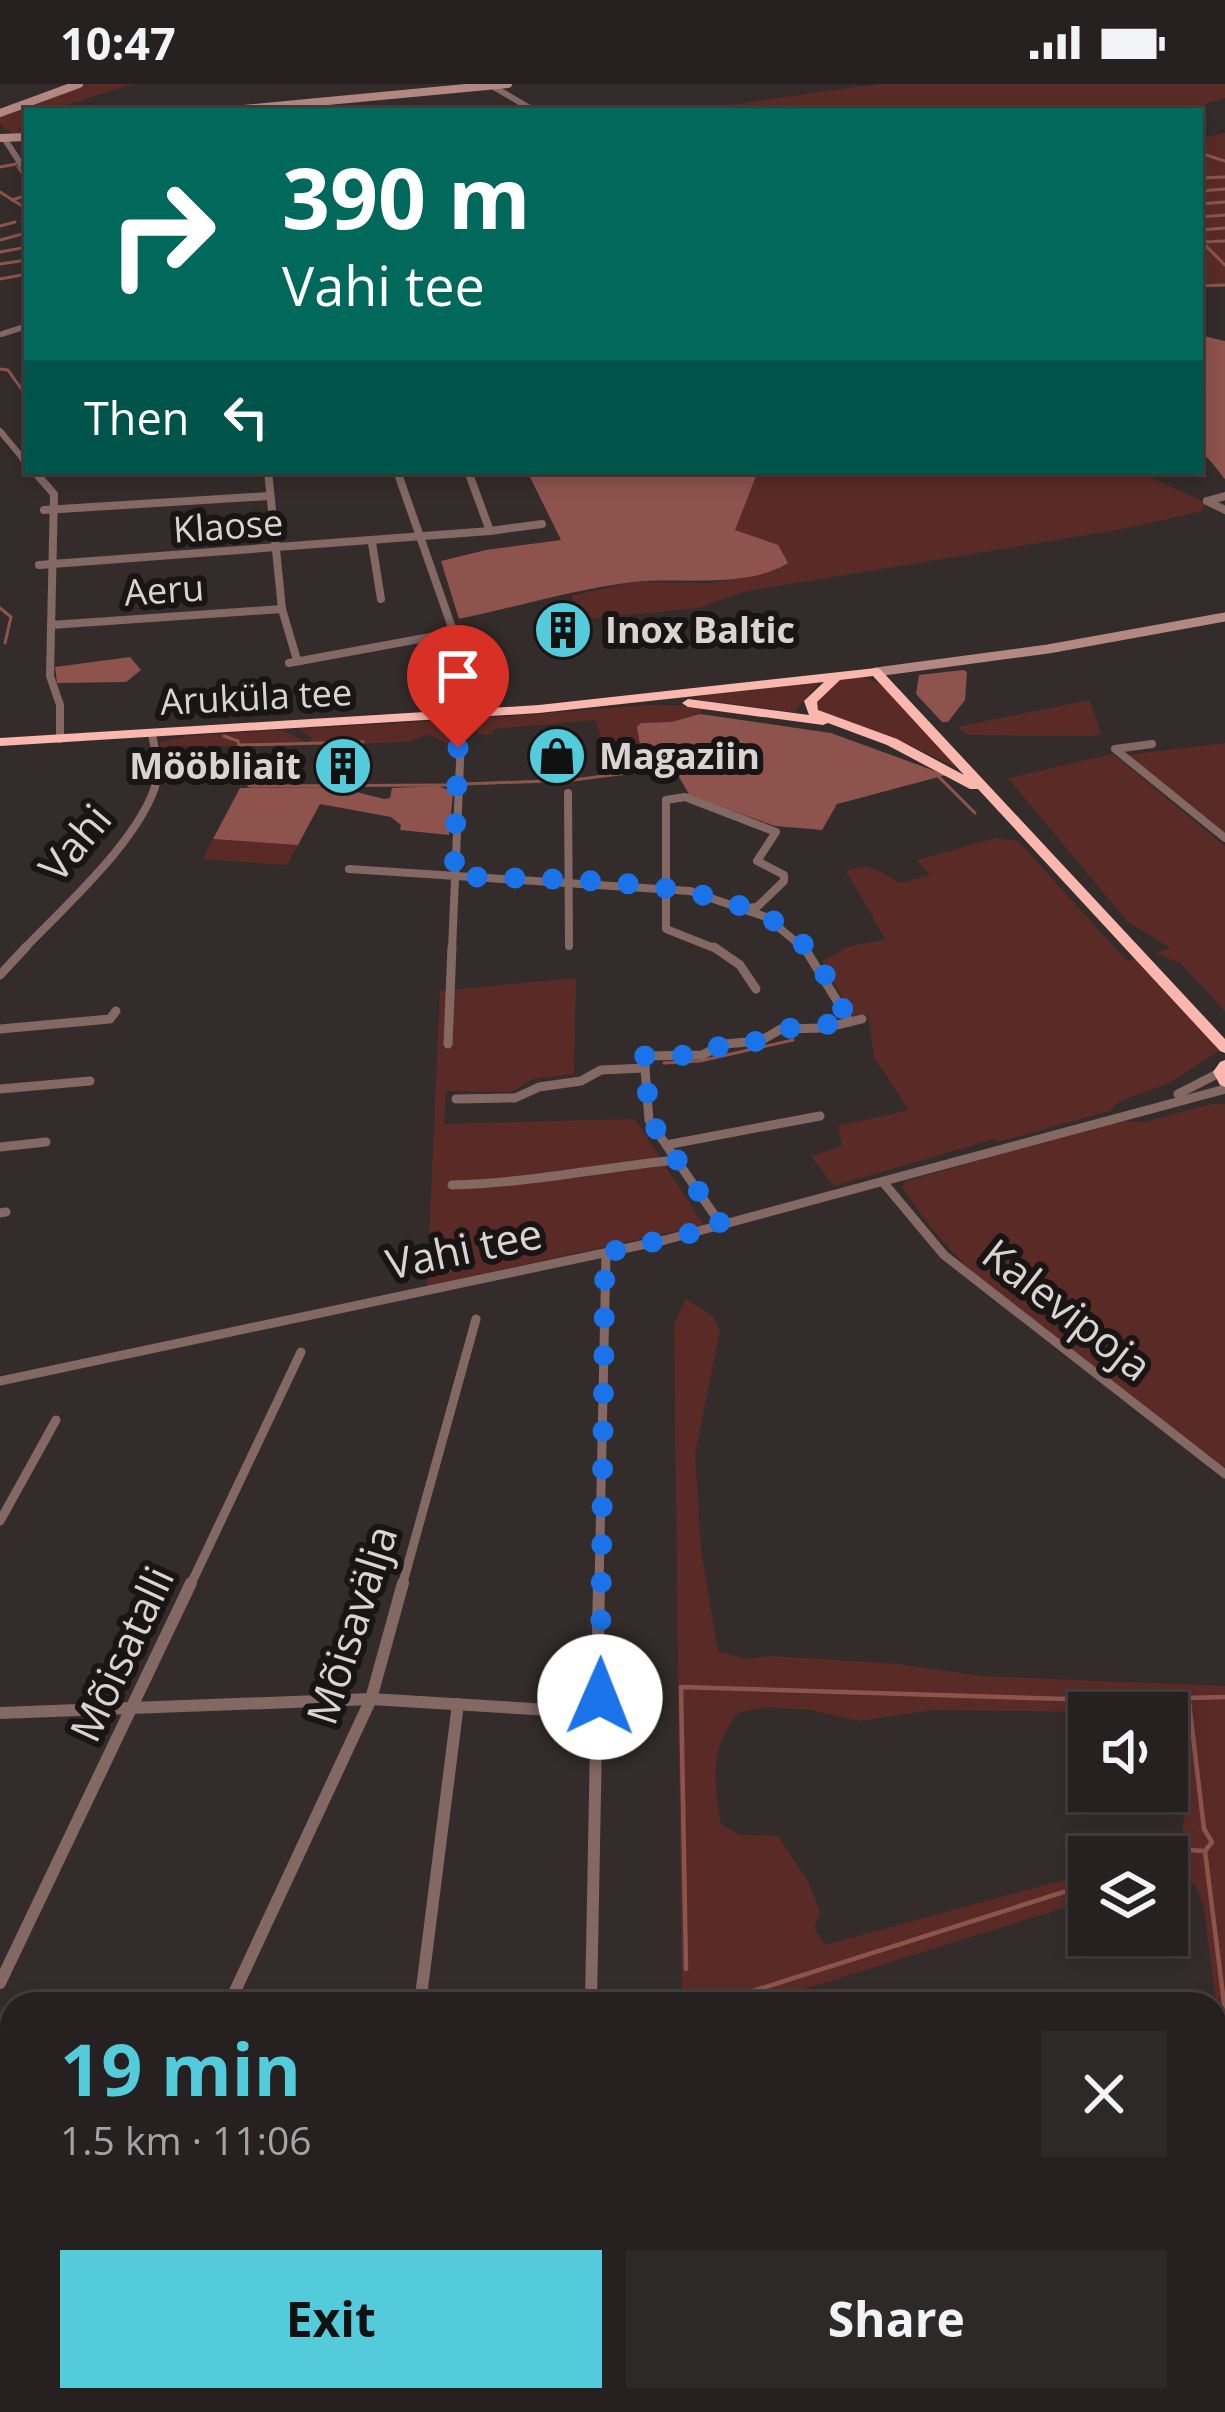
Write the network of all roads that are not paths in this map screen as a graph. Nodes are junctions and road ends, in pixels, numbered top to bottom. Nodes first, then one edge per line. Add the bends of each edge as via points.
1 (79, 84) edge
2 (508, 84) edge
3 (492, 86) edge
4 (255, 108) edge
5 (530, 108) edge
6 (0, 113) edge
7 (2, 138) edge
8 (21, 164) dead end
9 (0, 431) edge
10 (24, 459) edge
11 (37, 474) edge
12 (268, 474) edge
13 (398, 474) edge
14 (469, 474) edge
15 (269, 496) junction
16 (1225, 496) edge
17 (49, 510) junction
18 (1225, 511) edge
19 (542, 524) dead end
20 (490, 531) junction
21 (420, 539) junction
22 (372, 543) junction
23 (275, 550) junction
24 (52, 564) junction
25 (39, 565) dead end
26 (381, 599) dead end
27 (282, 609) junction
28 (1225, 617) edge
29 (51, 626) junction
30 (452, 633) junction
31 (976, 659) junction
32 (876, 671) junction
33 (836, 676) junction
34 (895, 687) junction
35 (585, 705) junction
36 (482, 713) junction
37 (462, 714) junction
38 (864, 731) junction
39 (152, 734) junction
40 (60, 739) junction
41 (0, 743) edge
42 (1152, 744) dead end
43 (568, 793) dead end
44 (1020, 824) junction
45 (1225, 838) edge
46 (350, 869) dead end
47 (454, 876) junction
48 (565, 882) junction
49 (662, 886) junction
50 (742, 907) junction
51 (569, 946) dead end
52 (0, 975) edge
53 (756, 989) dead end
54 (1188, 1005) junction
55 (116, 1011) dead end
56 (862, 1019) dead end
57 (850, 1022) junction
58 (0, 1029) edge
59 (1225, 1036) edge
60 (448, 1044) dead end
61 (1225, 1048) edge
62 (644, 1062) junction
63 (1224, 1077) edge
64 (90, 1082) dead end
65 (0, 1089) edge
66 (456, 1099) dead end
67 (1145, 1107) junction
68 (820, 1116) dead end
69 (46, 1142) dead end
70 (666, 1145) junction
71 (0, 1147) edge
72 (676, 1160) junction
73 (883, 1182) junction
74 (452, 1185) dead end
75 (722, 1226) junction
76 (605, 1253) junction
77 (476, 1319) dead end
78 (301, 1352) dead end
79 (0, 1381) edge
80 (56, 1420) dead end
81 (1225, 1474) edge
82 (0, 1521) edge
83 (371, 1700) junction
84 (458, 1704) junction
85 (133, 1708) junction
86 (0, 1713) edge
87 (599, 1714) junction
88 (0, 1983) edge
89 (235, 1992) edge
90 (422, 1992) edge
91 (591, 1992) edge

1 - 6 main road
2 - 3 main road
3 - 4 main road
3 - 5 street
7 - 8 street
9 - 10 street
11 - 17 street via 54,494
12 - 15 street
13 - 21 street
14 - 20 street
15 - 17 street
15 - 23 street
16 - 18 street via 1207,501
17 - 24 street
19 - 20 street, Klaose
20 - 21 street, Klaose
21 - 22 street, Klaose
21 - 30 street
22 - 23 street, Klaose
22 - 26 street
23 - 24 street, Klaose
23 - 27 street
24 - 25 street, Klaose
24 - 29 street
27 - 29 street, Aeru
27 - 30 street via 293,661
28 - 31 main road
29 - 40 street
30 - 36 street
31 - 32 main road
31 - 34 main road via 904,672
32 - 33 highway
32 - 34 highway
33 - 35 highway
33 - 38 highway via 810,701 812,712
34 - 44 highway
35 - 36 highway, Aruküla tee
35 - 38 highway via 722,705
36 - 37 highway, Aruküla tee
37 - 39 highway, Aruküla tee
37 - 47 street
38 - 44 highway via 959,775
39 - 40 highway, Aruküla tee
39 - 52 street, Vahi via 158,776 146,803
40 - 41 highway, Aruküla tee
42 - 45 street via 1114,748
43 - 48 street
44 - 54 highway
46 - 47 street
47 - 48 street
47 - 60 street
48 - 49 street
48 - 51 street
49 - 50 street
49 - 50 street via 666,800 685,797 776,832 757,855 784,881 757,907
49 - 53 street via 665,929 725,953
50 - 57 street via 801,941
54 - 59 highway
54 - 61 highway
55 - 58 street via 110,1019
56 - 57 street
57 - 62 street via 782,1029 702,1055
62 - 66 street via 515,1098
62 - 70 street via 650,1120
63 - 67 street, Vahi tee
63 - 67 street, Vahi tee
64 - 65 street
67 - 73 street, Vahi tee
68 - 70 street
69 - 71 street
70 - 72 street
72 - 74 street via 528,1183
72 - 75 street
73 - 75 street, Vahi tee
73 - 81 street, Kalevipoja via 958,1268
75 - 76 street, Vahi tee
76 - 79 street, Vahi tee
76 - 87 street
77 - 83 street, Mõisavälja
78 - 85 street, Mõisatalli
80 - 82 street
83 - 84 street
83 - 85 street
83 - 89 street, Mõisavälja
84 - 87 street
84 - 90 street
85 - 86 street
85 - 88 street, Mõisatalli
87 - 91 street

